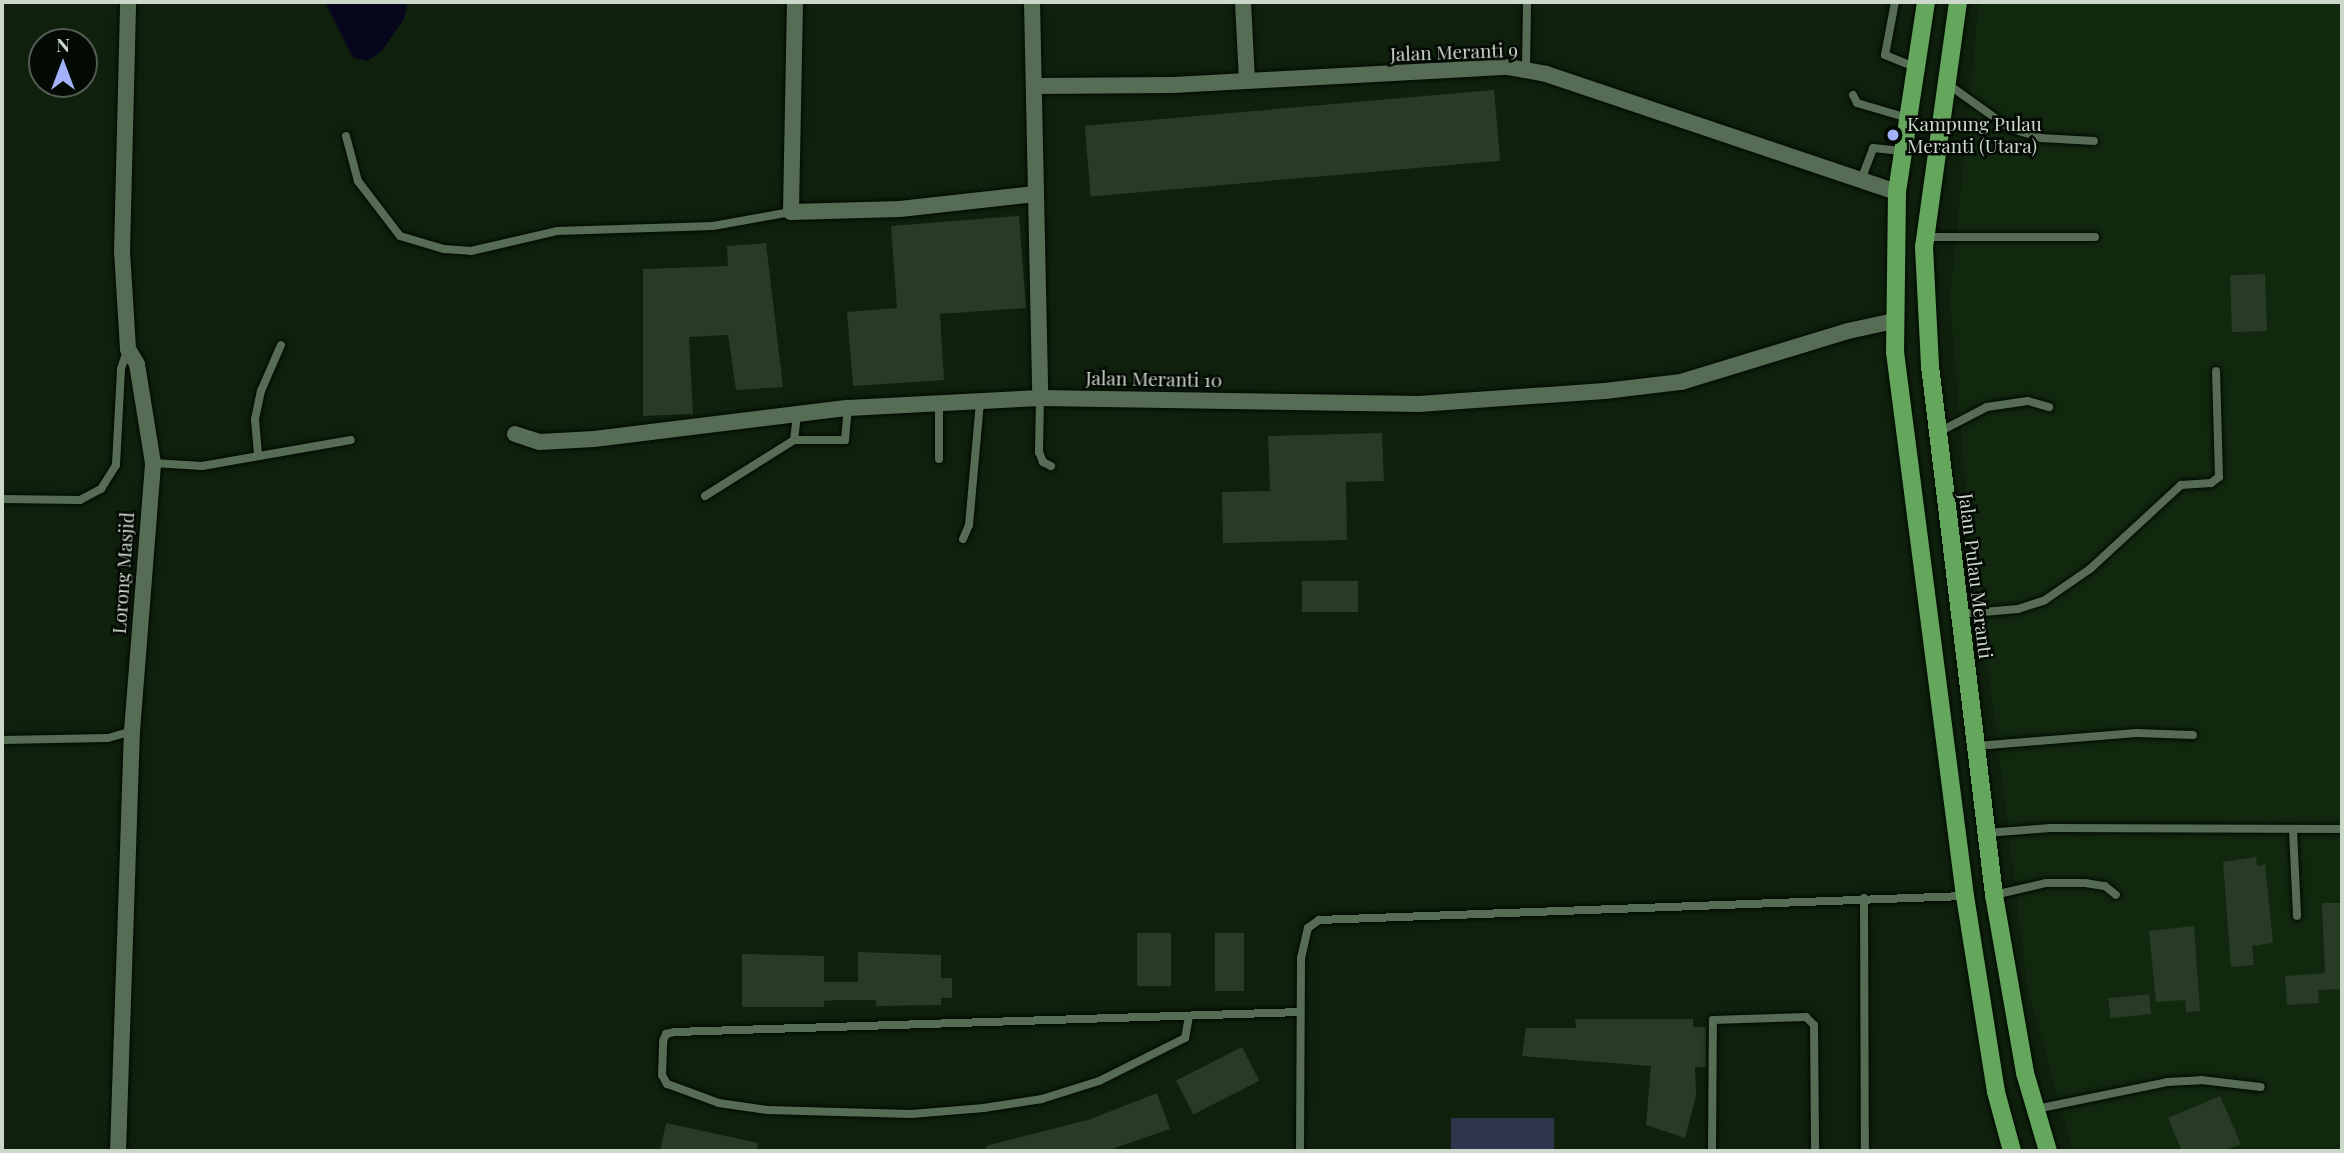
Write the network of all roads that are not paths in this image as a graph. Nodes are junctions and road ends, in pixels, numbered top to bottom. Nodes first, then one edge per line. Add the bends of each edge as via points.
1 (128, 2) edge
2 (795, 2) edge
3 (1032, 2) edge
4 (1243, 2) edge
5 (1527, 2) edge
6 (1895, 2) edge
7 (1926, 2) edge
8 (1958, 2) edge
9 (1918, 68) junction
10 (1527, 69) junction
11 (1247, 81) junction
12 (1949, 85) junction
13 (1034, 86) junction
14 (1853, 95) dead end
15 (1908, 118) junction
16 (346, 136) dead end
17 (2094, 141) dead end
18 (1904, 151) junction
19 (1860, 183) junction
20 (1897, 192) junction
21 (1035, 194) junction
22 (791, 212) junction
23 (1925, 237) junction
24 (2095, 237) dead end
25 (1894, 321) junction
26 (281, 345) dead end
27 (128, 349) junction
28 (1930, 366) junction
29 (1897, 367) junction
30 (2216, 371) dead end
31 (1040, 398) junction
32 (980, 401) junction
33 (939, 403) junction
34 (2049, 407) dead end
35 (848, 408) junction
36 (797, 414) junction
37 (1937, 433) junction
38 (515, 434) dead end
39 (351, 440) dead end
40 (794, 440) junction
41 (258, 454) junction
42 (939, 459) dead end
43 (153, 463) junction
44 (1051, 466) dead end
45 (705, 496) dead end
46 (2, 499) edge
47 (963, 539) dead end
48 (1960, 614) junction
49 (132, 731) junction
50 (2193, 735) dead end
51 (2, 740) edge
52 (1976, 746) junction
53 (2342, 829) edge
54 (2293, 830) junction
55 (1986, 833) junction
56 (1965, 895) junction
57 (1994, 895) junction
58 (2116, 895) dead end
59 (1864, 898) junction
60 (2297, 916) dead end
61 (1300, 1012) junction
62 (1189, 1016) junction
63 (2261, 1087) dead end
64 (2033, 1110) junction
65 (118, 1151) edge
66 (1300, 1151) edge
67 (1712, 1151) edge
68 (1815, 1151) edge
69 (1865, 1151) edge
70 (2012, 1151) edge
71 (2048, 1151) edge

1 - 27 street, Lorong Masjid via 122,253
2 - 22 street
3 - 13 street
4 - 11 street
5 - 10 lane
6 - 9 lane via 1885,55
7 - 9 main road
8 - 12 main road, Jalan Pulau Meranti
9 - 15 main road
10 - 11 street, Jalan Meranti 9
10 - 19 street, Jalan Meranti 9
11 - 13 street, Jalan Meranti 9
12 - 17 lane via 2009,128 2041,138
12 - 23 main road, Jalan Pulau Meranti
13 - 21 street
14 - 15 lane via 1857,103
15 - 18 main road
16 - 22 lane via 358,181 400,236 444,249 471,251 557,231 713,226
18 - 19 lane via 1870,150
18 - 20 main road
19 - 20 street, Jalan Meranti 9
20 - 25 main road
21 - 22 street via 900,209
21 - 31 street
23 - 24 lane
23 - 28 main road, Jalan Pulau Meranti
25 - 29 main road
25 - 31 street, Jalan Meranti 10 via 1681,382 1527,397 1419,404
26 - 41 lane via 261,391 255,419
27 - 43 street, Lorong Masjid via 141,385
27 - 46 lane via 121,369 116,464 102,489 80,499
28 - 29 main road
28 - 37 main road, Jalan Pulau Meranti
29 - 56 main road
30 - 48 lane via 2220,477 2211,483 2181,485 2090,569 2045,600 2018,608
31 - 32 street, Jalan Meranti 10
31 - 44 lane via 1039,452
32 - 33 street, Jalan Meranti 10
32 - 47 lane via 971,512
33 - 35 street, Jalan Meranti 10
33 - 42 lane
34 - 37 lane via 2028,401 1987,407
35 - 36 street, Jalan Meranti 10
35 - 40 lane via 845,440
36 - 38 street, Jalan Meranti 10 via 594,439 540,442
36 - 40 lane
37 - 48 main road, Jalan Pulau Meranti
39 - 41 lane
40 - 45 lane
41 - 43 lane via 202,466
43 - 49 street, Lorong Masjid
48 - 52 main road, Jalan Pulau Meranti
49 - 51 lane via 108,738
49 - 65 street, Lorong Masjid
50 - 52 lane via 2136,733
52 - 55 main road, Jalan Pulau Meranti
53 - 54 lane
54 - 55 lane via 2052,828
54 - 60 lane
55 - 57 main road, Jalan Pulau Meranti
56 - 59 lane
56 - 70 main road via 1996,1092
57 - 58 lane via 2046,883 2105,886
57 - 64 main road, Jalan Pulau Meranti
59 - 61 lane via 1336,916 1308,928 1301,958
59 - 69 lane
61 - 62 lane
61 - 66 lane
62 - 62 lane via 1185,1038 1099,1081 1042,1099 984,1108 911,1115 767,1110 719,1103 667,1084 662,1075 663,1041 666,1034 675,1032
63 - 64 lane via 2201,1080 2167,1082
64 - 71 main road, Jalan Pulau Meranti
67 - 68 lane via 1713,1020 1793,1017 1812,1019 1814,1025

